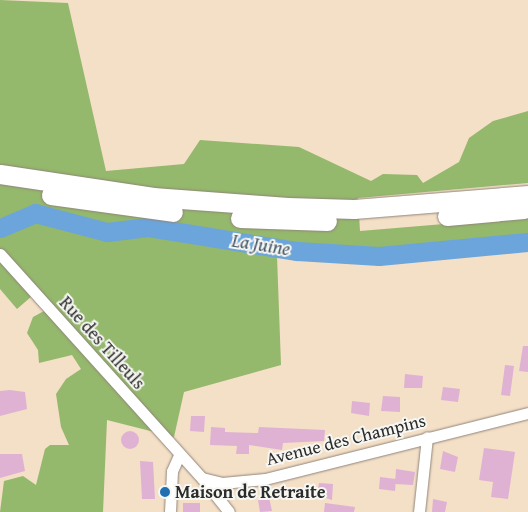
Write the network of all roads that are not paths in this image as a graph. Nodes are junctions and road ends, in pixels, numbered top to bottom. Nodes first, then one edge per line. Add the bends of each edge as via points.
1 (0, 174) edge
2 (0, 187) edge
3 (528, 195) edge
4 (528, 208) edge
5 (0, 254) edge
6 (528, 413) edge
7 (427, 437) junction
8 (179, 455) junction
9 (202, 478) junction
10 (170, 512) edge
11 (229, 512) edge
12 (419, 512) edge

1 - 3 main road via 153,197 288,207 354,209
2 - 4 main road via 145,209 288,221
5 - 8 street, Rue des Tilleuls
6 - 7 street, Avenue des Champins
7 - 9 street, Avenue des Champins via 265,479 222,482
7 - 12 street
8 - 9 street
8 - 10 street via 172,471
9 - 11 street

